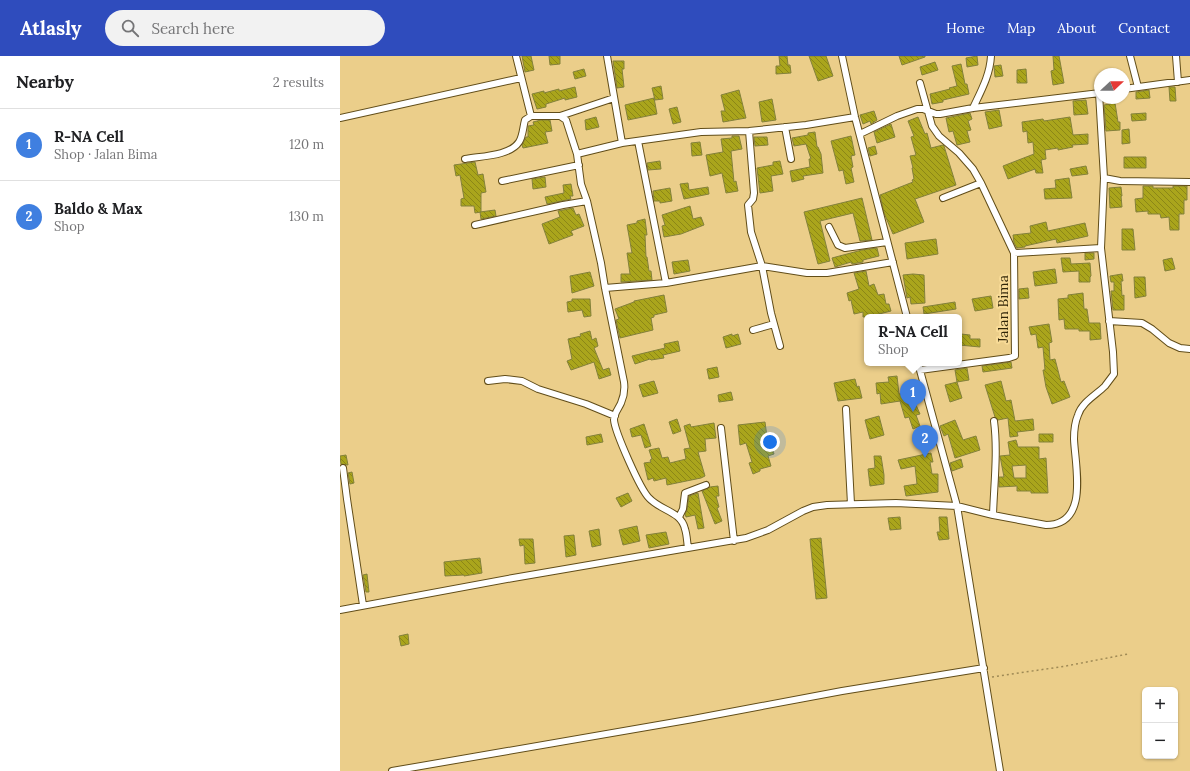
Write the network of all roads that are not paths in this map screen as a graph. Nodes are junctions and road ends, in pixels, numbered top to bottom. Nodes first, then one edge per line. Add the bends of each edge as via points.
1 (516, 56) edge
2 (607, 56) edge
3 (842, 56) edge
4 (991, 56) edge
5 (1130, 56) edge
6 (1176, 56) edge
7 (521, 78) junction
8 (1190, 80) edge
9 (1178, 82) junction
10 (920, 83) dead end
11 (1138, 87) junction
12 (1130, 88) edge
13 (1094, 94) edge
14 (614, 98) junction
15 (1101, 104) edge
16 (973, 108) junction
17 (928, 111) junction
18 (531, 116) junction
19 (560, 116) junction
20 (855, 117) junction
21 (340, 118) edge
22 (785, 127) junction
23 (749, 131) junction
24 (860, 134) junction
25 (638, 141) junction
26 (622, 143) junction
27 (577, 154) junction
28 (465, 159) dead end
29 (791, 159) dead end
30 (579, 165) junction
31 (1104, 178) junction
32 (502, 181) dead end
33 (1190, 182) edge
34 (981, 183) junction
35 (942, 198) dead end
36 (586, 201) junction
37 (475, 225) dead end
38 (829, 227) dead end
39 (887, 242) junction
40 (1101, 248) junction
41 (1014, 253) junction
42 (893, 262) junction
43 (762, 266) junction
44 (666, 283) junction
45 (605, 288) junction
46 (906, 314) edge
47 (1109, 321) junction
48 (774, 324) junction
49 (753, 330) dead end
50 (780, 346) dead end
51 (1190, 349) edge
52 (962, 362) edge
53 (919, 366) edge
54 (488, 381) dead end
55 (846, 409) dead end
56 (615, 416) junction
57 (994, 421) dead end
58 (721, 428) dead end
59 (343, 468) dead end
60 (706, 485) dead end
61 (851, 504) junction
62 (957, 506) junction
63 (993, 515) junction
64 (679, 517) junction
65 (734, 541) junction
66 (688, 548) junction
67 (363, 605) junction
68 (340, 610) edge
69 (984, 668) junction
70 (392, 771) edge
71 (1000, 771) edge

1 - 7 street
2 - 14 street
3 - 20 street
4 - 16 street via 988,74
5 - 11 street
6 - 9 street
7 - 18 street
7 - 21 street
8 - 9 street
9 - 11 street
10 - 17 street
11 - 12 street
13 - 16 street
14 - 19 street
14 - 26 street
15 - 31 street
16 - 17 street via 940,114
17 - 24 street via 912,110
17 - 34 street via 935,132 973,169
18 - 19 street
18 - 28 street via 525,120 520,141 515,147 504,152
19 - 27 street via 566,120
20 - 22 street
20 - 24 street
22 - 23 street
22 - 29 street
23 - 25 street via 701,132
23 - 43 street via 754,193 748,205 752,232
24 - 39 street
25 - 26 street
25 - 44 street
26 - 27 street
27 - 30 street
30 - 32 street
30 - 36 street
31 - 33 street via 1120,181
31 - 40 street
34 - 35 street
34 - 41 street
36 - 37 street
36 - 45 street
38 - 39 street via 838,245 845,248
39 - 42 street
40 - 41 street
40 - 47 street
41 - 52 street, Jalan Bima via 1015,356
42 - 43 street via 827,273 807,273
42 - 46 street
43 - 44 street
43 - 48 street
44 - 45 street
45 - 56 street via 625,392
47 - 51 street via 1142,324 1169,343
47 - 63 street via 1114,374 1079,413 1074,437 1077,496 1071,513 1054,525
48 - 49 street
48 - 50 street
53 - 62 street
54 - 56 street via 522,381
55 - 61 street
56 - 64 street via 619,439 641,487 648,497
57 - 63 street via 996,457
58 - 65 street
59 - 67 street
60 - 64 street via 685,492 683,509
61 - 62 street
61 - 65 street via 814,507 768,530
62 - 63 street
62 - 69 street
64 - 66 street via 685,529
65 - 66 street
66 - 67 street
67 - 68 street
69 - 70 street
69 - 71 street

